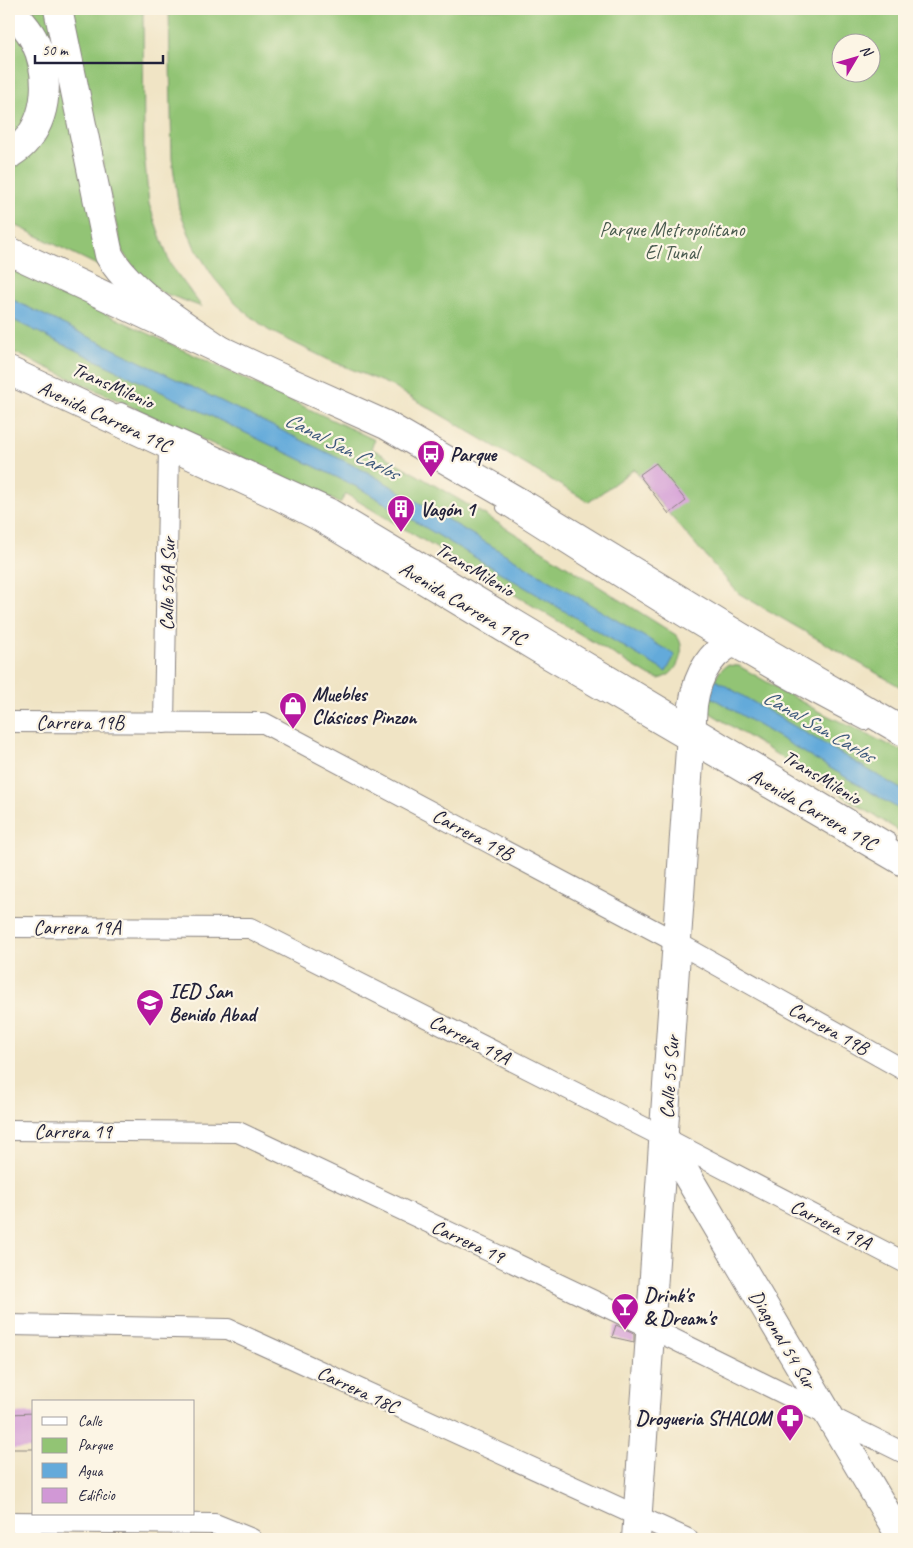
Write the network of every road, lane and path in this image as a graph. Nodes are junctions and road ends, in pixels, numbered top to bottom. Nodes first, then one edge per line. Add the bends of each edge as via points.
1 (9, 9) edge
2 (58, 9) edge
3 (9, 155) edge
4 (9, 251) edge
5 (223, 357) junction
6 (9, 371) edge
7 (288, 392) dead end
8 (108, 402) dead end
9 (169, 446) junction
10 (497, 504) dead end
11 (735, 643) junction
12 (9, 722) edge
13 (164, 723) junction
14 (871, 727) dead end
15 (692, 729) junction
16 (904, 732) edge
17 (901, 852) edge
18 (9, 927) edge
19 (678, 943) junction
20 (904, 1070) edge
21 (9, 1130) edge
22 (665, 1138) junction
23 (904, 1262) edge
24 (9, 1325) edge
25 (651, 1328) junction
26 (829, 1416) junction
27 (904, 1452) edge
28 (9, 1522) edge
29 (637, 1528) edge
30 (252, 1539) edge
31 (688, 1539) edge
32 (902, 1539) edge

1 - 3 main road via 35,42 43,68 45,98 32,133
2 - 5 main road via 109,255 122,275
4 - 5 main road
5 - 7 lane
5 - 11 main road via 386,425 526,506
6 - 9 main road, Avenida Carrera 19C
8 - 15 lane, TransMilenio via 332,504
9 - 13 street, Calle 56A Sur
9 - 15 main road, Avenida Carrera 19C via 318,516
10 - 11 lane
11 - 14 lane via 785,682
11 - 15 main road, Calle 55 Sur via 714,656 701,675 695,694
11 - 16 main road
12 - 13 street, Carrera 19B
13 - 19 street, Carrera 19B via 264,723
15 - 17 main road, Avenida Carrera 19C
15 - 19 main road, Calle 55 Sur
18 - 22 street, Carrera 19A via 250,928
19 - 20 street, Carrera 19B
19 - 22 main road, Calle 55 Sur
21 - 25 street, Carrera 19 via 238,1132
22 - 23 street, Carrera 19A
22 - 25 main road, Calle 55 Sur
22 - 26 main road, Diagonal 54 Sur
24 - 29 street, Carrera 18C via 228,1329
25 - 26 street, Carrera 19
25 - 29 main road, Calle 55 Sur
26 - 27 street, Carrera 19
26 - 32 main road, Diagonal 54 Sur
28 - 30 street via 215,1524
29 - 31 street, Carrera 18C

